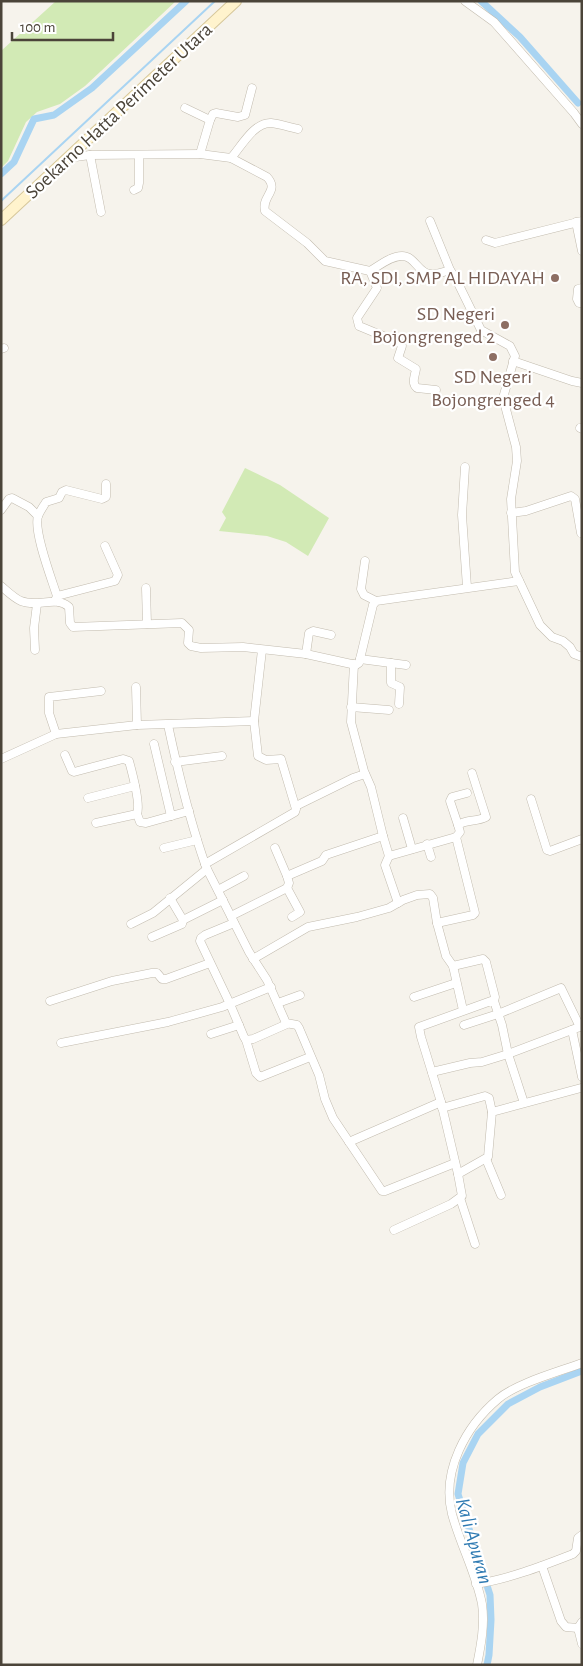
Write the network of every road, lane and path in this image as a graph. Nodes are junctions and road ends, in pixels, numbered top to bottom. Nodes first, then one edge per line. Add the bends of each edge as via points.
1 (236, 1) edge
2 (465, 1) edge
3 (252, 88) dead end
4 (582, 107) edge
5 (186, 108) dead end
6 (574, 113) junction
7 (210, 120) junction
8 (582, 124) edge
9 (298, 129) dead end
10 (200, 154) junction
11 (90, 155) junction
12 (139, 155) junction
13 (68, 158) junction
14 (231, 158) junction
15 (134, 190) dead end
16 (101, 212) dead end
17 (1, 220) edge
18 (579, 221) edge
19 (430, 222) dead end
20 (486, 240) dead end
21 (582, 251) edge
22 (450, 270) junction
23 (370, 271) junction
24 (582, 288) edge
25 (582, 304) edge
26 (513, 361) junction
27 (582, 383) edge
28 (436, 390) dead end
29 (465, 467) dead end
30 (106, 484) dead end
31 (1, 510) edge
32 (511, 513) junction
33 (38, 516) junction
34 (581, 533) edge
35 (105, 546) dead end
36 (365, 561) dead end
37 (519, 581) junction
38 (1, 586) edge
39 (146, 588) dead end
40 (467, 588) junction
41 (56, 598) junction
42 (376, 601) junction
43 (37, 604) junction
44 (147, 624) junction
45 (331, 635) dead end
46 (35, 650) dead end
47 (262, 650) junction
48 (306, 654) junction
49 (582, 657) edge
50 (357, 662) junction
51 (391, 663) junction
52 (406, 665) dead end
53 (136, 687) dead end
54 (101, 691) dead end
55 (399, 704) dead end
56 (351, 707) junction
57 (389, 710) dead end
58 (254, 721) junction
59 (137, 724) junction
60 (168, 725) junction
61 (56, 734) junction
62 (154, 744) dead end
63 (65, 755) dead end
64 (222, 756) dead end
65 (1, 759) edge
66 (175, 762) junction
67 (472, 773) dead end
68 (365, 774) junction
69 (135, 786) junction
70 (467, 793) dead end
71 (88, 798) dead end
72 (531, 799) dead end
73 (296, 806) junction
74 (189, 811) junction
75 (137, 814) junction
76 (171, 816) junction
77 (402, 818) dead end
78 (96, 823) dead end
79 (458, 825) junction
80 (382, 836) junction
81 (456, 837) junction
82 (582, 839) edge
83 (197, 840) junction
84 (427, 844) junction
85 (164, 848) dead end
86 (275, 848) dead end
87 (412, 849) junction
88 (389, 856) junction
89 (431, 857) dead end
90 (206, 866) junction
91 (244, 876) dead end
92 (287, 876) junction
93 (287, 888) junction
94 (218, 890) junction
95 (170, 898) junction
96 (223, 900) junction
97 (398, 903) junction
98 (292, 917) dead end
99 (183, 920) junction
100 (232, 920) junction
101 (131, 924) dead end
102 (437, 924) junction
103 (152, 937) dead end
104 (253, 959) junction
105 (210, 963) junction
106 (453, 966) junction
107 (456, 983) junction
108 (271, 987) junction
109 (300, 995) dead end
110 (414, 996) dead end
111 (50, 1001) dead end
112 (494, 1001) junction
113 (278, 1003) junction
114 (230, 1004) junction
115 (463, 1010) junction
116 (498, 1014) junction
117 (287, 1024) junction
118 (240, 1025) junction
119 (464, 1025) dead end
120 (578, 1028) edge
121 (211, 1034) dead end
122 (246, 1040) junction
123 (61, 1043) dead end
124 (508, 1054) junction
125 (310, 1057) junction
126 (432, 1072) junction
127 (582, 1077) edge
128 (582, 1088) edge
129 (524, 1103) junction
130 (442, 1105) junction
131 (492, 1112) junction
132 (349, 1142) junction
133 (486, 1159) junction
134 (455, 1163) junction
135 (458, 1174) junction
136 (501, 1195) dead end
137 (460, 1198) junction
138 (394, 1230) dead end
139 (476, 1244) dead end
140 (582, 1363) edge
141 (582, 1535) edge
142 (542, 1566) junction
143 (479, 1583) junction
144 (580, 1625) edge
145 (582, 1644) edge
146 (477, 1665) edge

1 - 13 main road, Soekarno Hatta Perimeter Utara
2 - 6 street via 494,22
3 - 7 street via 245,115 216,113
4 - 6 street
5 - 7 street
6 - 8 street
7 - 10 street
9 - 14 street via 264,124 256,128
10 - 12 street
10 - 14 street
11 - 12 street
11 - 13 street
11 - 16 street
12 - 15 street via 139,186
13 - 17 main road, Soekarno Hatta Perimeter Utara
14 - 23 street via 272,181 264,204 265,211 308,243 325,261
18 - 20 street via 495,243
18 - 21 street
19 - 22 street
22 - 23 street via 429,274 411,258 403,256 392,258
22 - 26 street via 480,330 510,346 515,356
23 - 28 street via 377,288 358,318 359,326 400,343 398,358 416,369 415,386
24 - 25 street via 578,289 577,299
26 - 27 street
26 - 32 street via 503,398 517,461
29 - 40 street via 462,515
30 - 33 street via 106,498 66,490 59,498 46,502
31 - 33 street via 12,498
32 - 34 street via 572,496
32 - 37 street
33 - 41 street via 41,543
35 - 41 street via 118,576 115,581
36 - 42 street via 361,589 364,595
37 - 40 street
37 - 49 street via 540,624 552,637 563,640 574,654
38 - 43 street via 21,601
39 - 44 street
40 - 42 street
41 - 43 street
41 - 44 street via 69,607 73,626
42 - 50 street
43 - 46 street
44 - 47 street via 182,623 189,630 188,642 196,647 230,646
45 - 48 street via 309,633
47 - 48 street
47 - 58 street
48 - 50 street
50 - 51 street
50 - 56 street
51 - 52 street
51 - 55 street via 391,683 400,687
53 - 59 street
54 - 61 street via 49,697 48,713
56 - 57 street
56 - 68 street via 354,738
58 - 60 street
58 - 73 street via 258,756 266,760 281,759
59 - 60 street
59 - 61 street
60 - 66 street
61 - 65 street
62 - 76 street
63 - 69 street via 74,772 127,759
64 - 66 street
66 - 74 street
67 - 79 street via 486,817
68 - 73 street
68 - 80 street
69 - 71 street
69 - 75 street
70 - 79 street via 452,797 450,801
72 - 82 street via 547,850
73 - 90 street via 295,812
74 - 76 street
74 - 83 street
75 - 76 street via 140,822 146,824
75 - 78 street
77 - 87 street
79 - 81 street via 460,832
80 - 88 street
80 - 92 street via 326,855 322,861
81 - 84 street
81 - 102 street via 476,910 473,915
83 - 85 street
83 - 90 street
84 - 87 street
84 - 89 street
86 - 92 street
87 - 88 street
88 - 97 street via 385,865
90 - 94 street
90 - 95 street
91 - 94 street
92 - 93 street
93 - 98 street via 300,912
93 - 100 street
94 - 96 street
95 - 99 street
95 - 101 street via 153,913
96 - 99 street
96 - 100 street
97 - 102 street via 417,895 430,894
97 - 104 street via 357,917 308,927
99 - 103 street via 182,924
100 - 104 street
100 - 105 street via 201,938 200,944
102 - 106 street via 446,956
104 - 108 street
105 - 111 street via 166,979 152,973 112,981
105 - 114 street
106 - 107 street
106 - 112 street via 483,959 488,968
107 - 110 street
107 - 115 street
108 - 113 street
108 - 114 street
109 - 113 street
112 - 115 street
112 - 116 street
113 - 117 street
114 - 118 street
114 - 123 street via 168,1022
115 - 126 street via 419,1027
116 - 119 street
116 - 120 street via 561,988
116 - 124 street
117 - 122 street via 253,1040
117 - 125 street via 297,1025
118 - 121 street
118 - 122 street
120 - 124 street
120 - 127 street
122 - 125 street via 260,1077
124 - 126 street
124 - 129 street
125 - 132 street via 333,1118
126 - 130 street
128 - 129 street
129 - 131 street
130 - 131 street via 485,1096 489,1098
130 - 132 street
130 - 134 street
131 - 133 street
132 - 134 street via 382,1192
133 - 135 street
133 - 136 street
134 - 135 street
135 - 137 street
137 - 138 street
137 - 139 street
140 - 143 street via 499,1398 469,1431 457,1453 450,1484 452,1512
141 - 142 street via 576,1541 575,1553
142 - 143 street
142 - 144 street via 560,1621 566,1627
143 - 146 street via 482,1641
144 - 145 street

